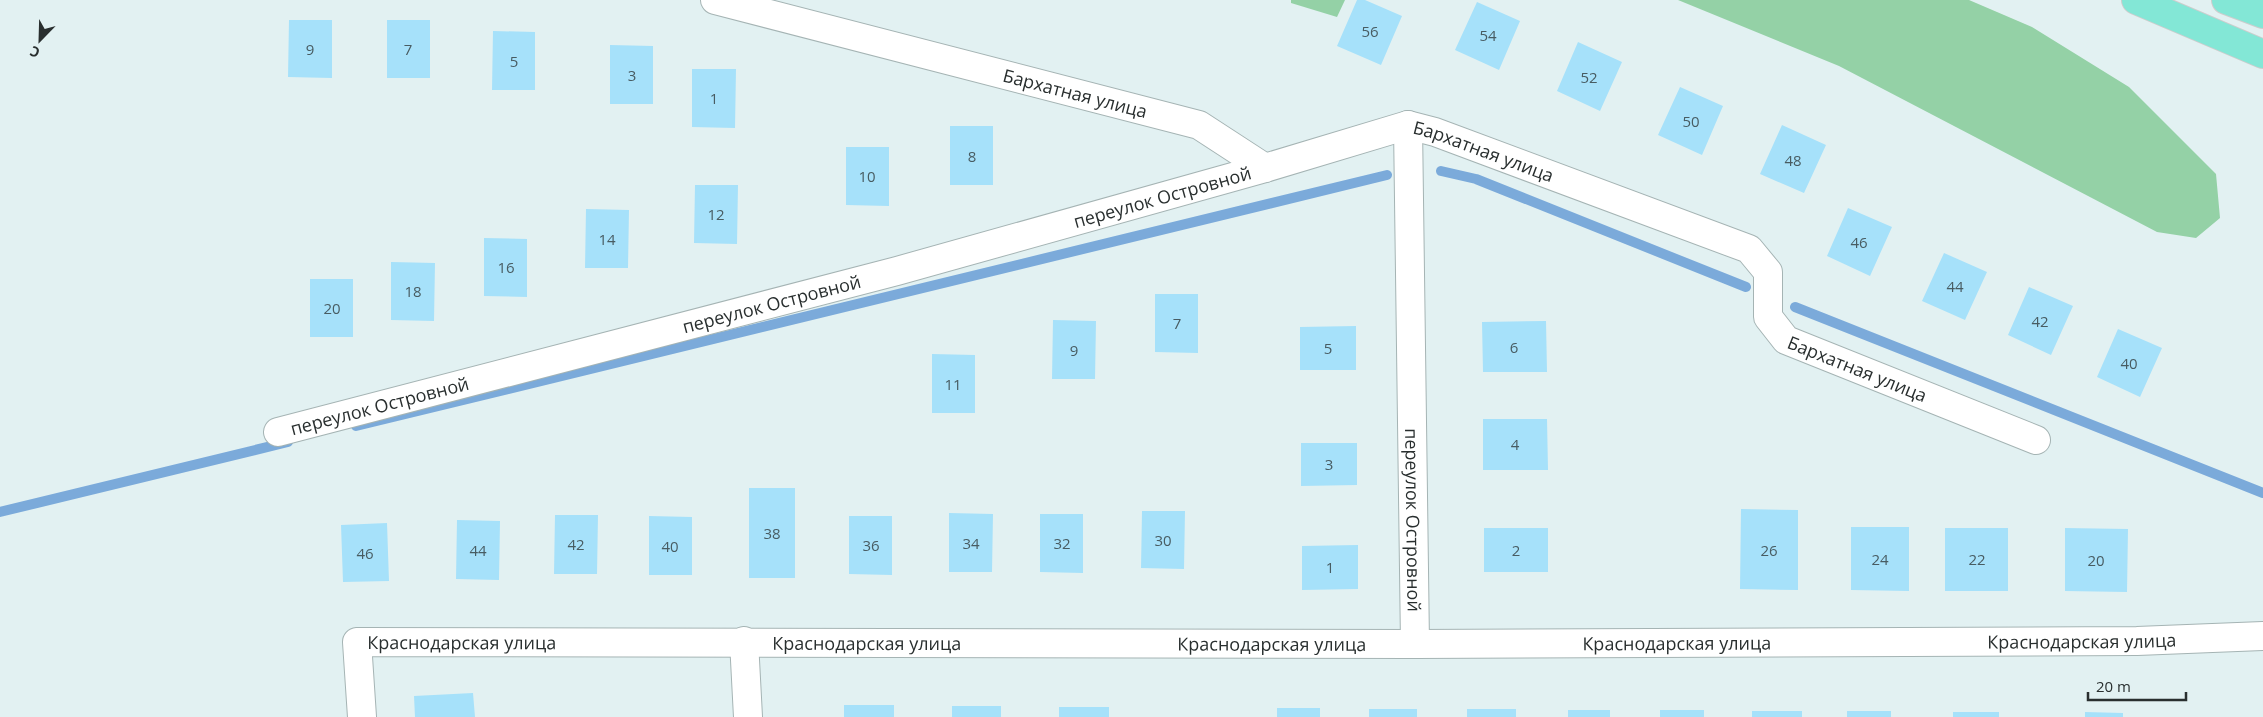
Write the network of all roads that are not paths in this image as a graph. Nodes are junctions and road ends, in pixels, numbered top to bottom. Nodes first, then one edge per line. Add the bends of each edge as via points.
1 (715, 0) edge
2 (2136, 0) edge
3 (2226, 0) edge
4 (2263, 14) edge
5 (2263, 54) edge
6 (1408, 125) junction
7 (1265, 168) junction
8 (278, 432) dead end
9 (2036, 440) dead end
10 (2263, 636) edge
11 (744, 641) junction
12 (1415, 644) junction
13 (362, 717) edge
14 (748, 717) edge

1 - 7 street, Бархатная улица via 1199,125
2 - 5 main road
3 - 4 main road
6 - 7 street, Бархатная улица
6 - 9 street, Бархатная улица via 1435,132 1749,249 1768,272 1768,317 1786,340
6 - 12 street, переулок Островной
7 - 8 street, переулок Островной via 897,271
10 - 12 street, Краснодарская улица via 2137,641
11 - 12 street, Краснодарская улица
11 - 13 street, Краснодарская улица via 356,642
11 - 14 street

